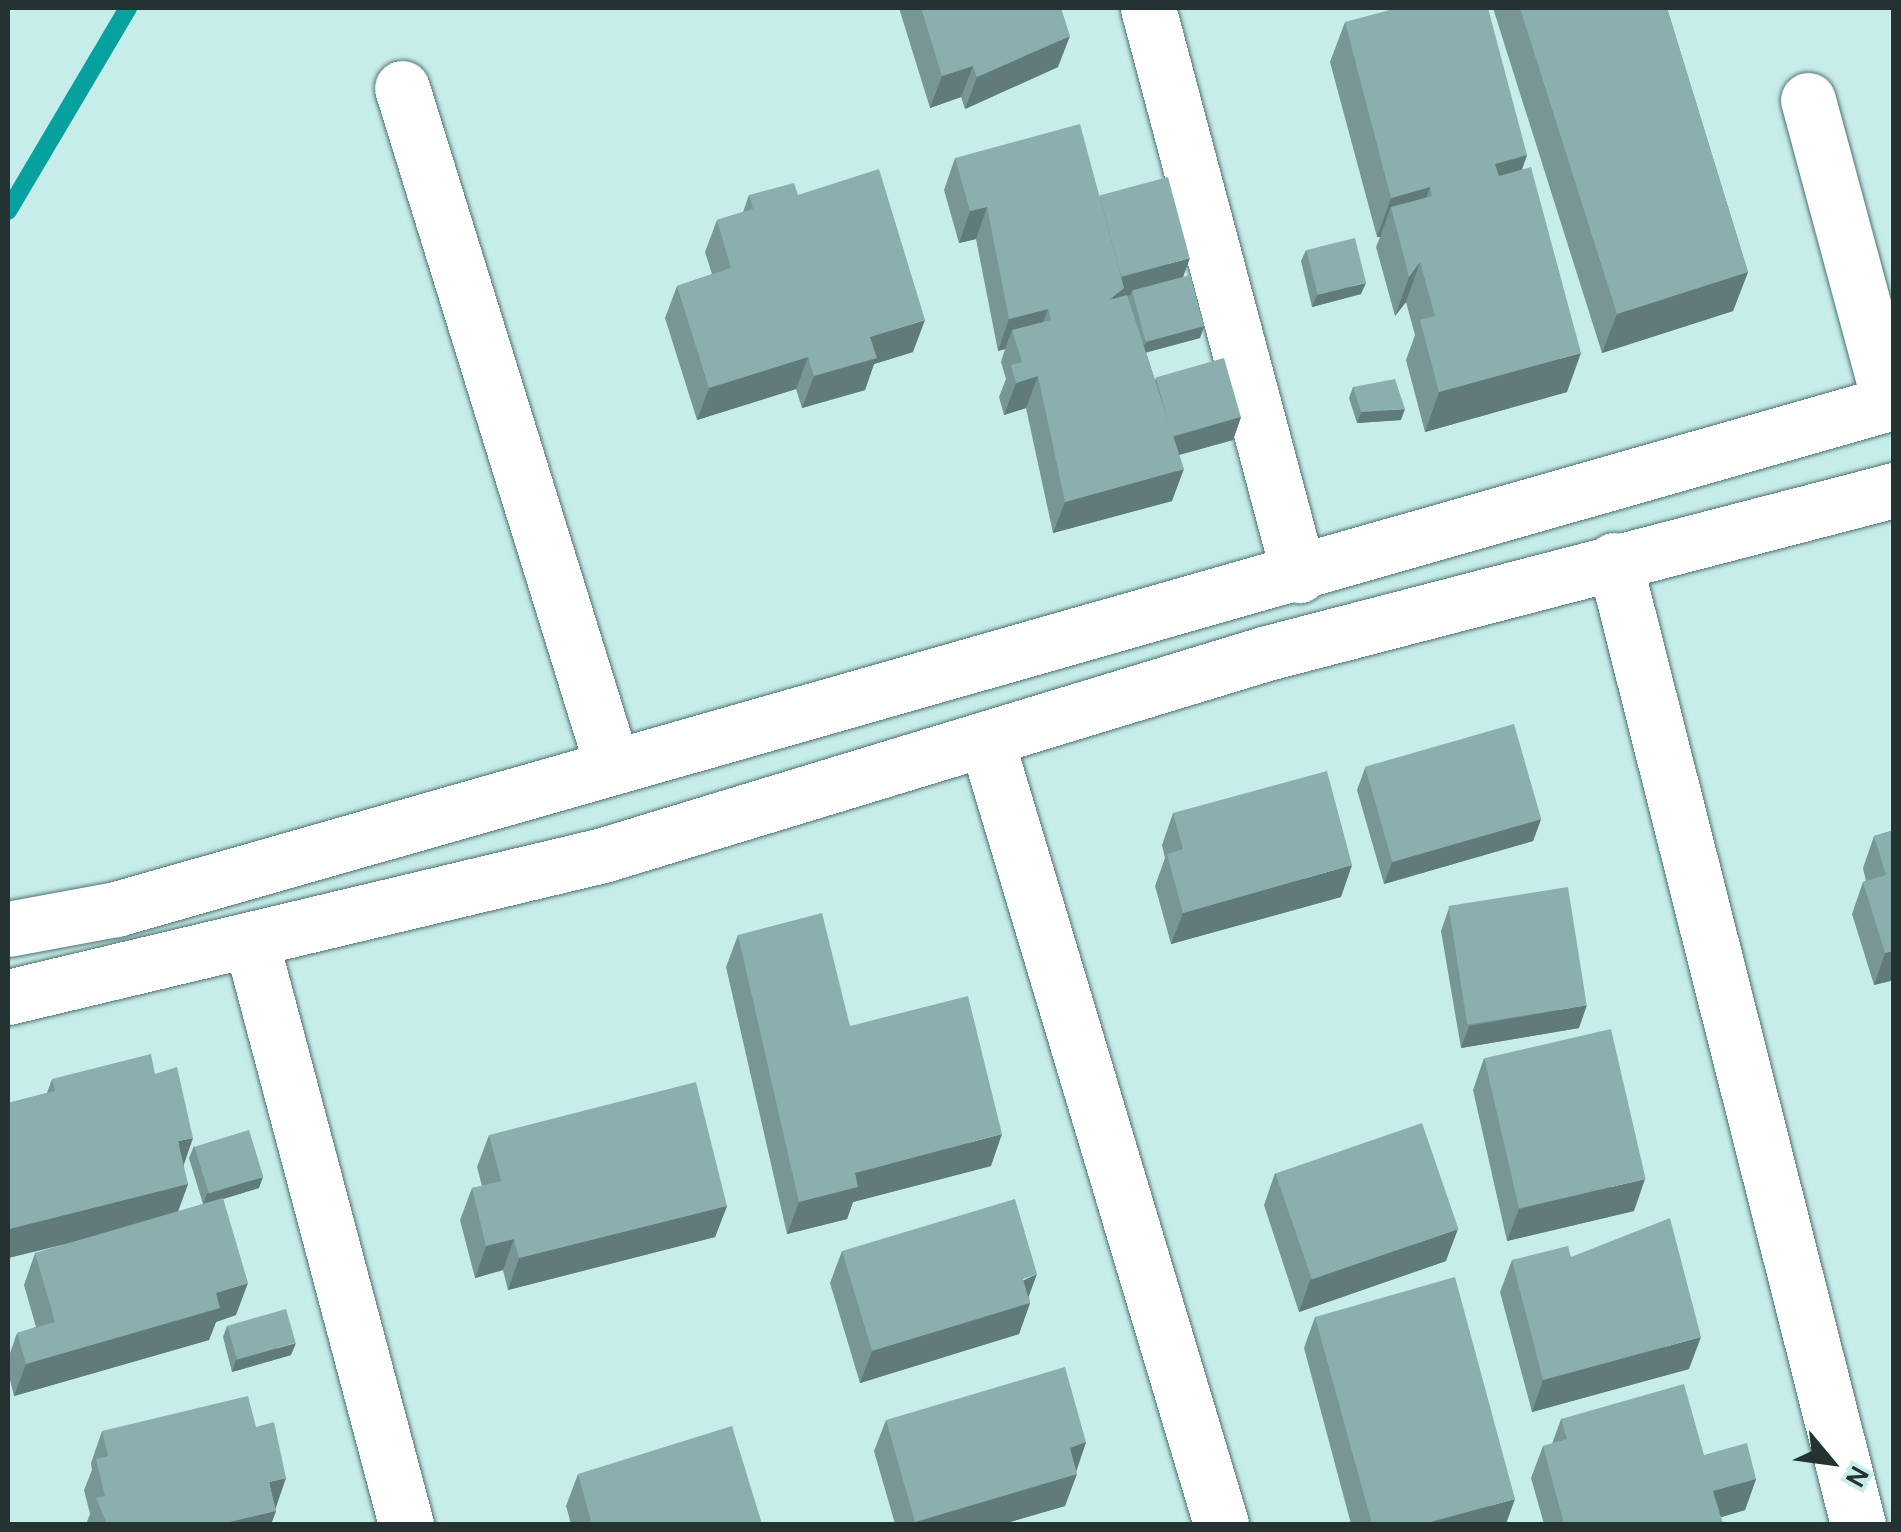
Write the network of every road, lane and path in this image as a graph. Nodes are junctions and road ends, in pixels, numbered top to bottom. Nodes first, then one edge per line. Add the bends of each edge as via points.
1 (1148, 8) edge
2 (402, 88) dead end
3 (1808, 100) dead end
4 (1892, 402) edge
5 (1894, 490) edge
6 (1614, 560) junction
7 (1299, 575) junction
8 (986, 738) junction
9 (611, 762) junction
10 (8, 929) edge
11 (252, 944) junction
12 (8, 997) edge
13 (406, 1524) edge
14 (1221, 1524) edge
15 (1858, 1524) edge

1 - 7 street
2 - 9 street
3 - 4 street
4 - 7 street
5 - 6 street
6 - 8 street
6 - 15 street
7 - 9 street
8 - 11 street via 604,855
8 - 14 street
9 - 10 street via 116,909
11 - 12 street
11 - 13 street

